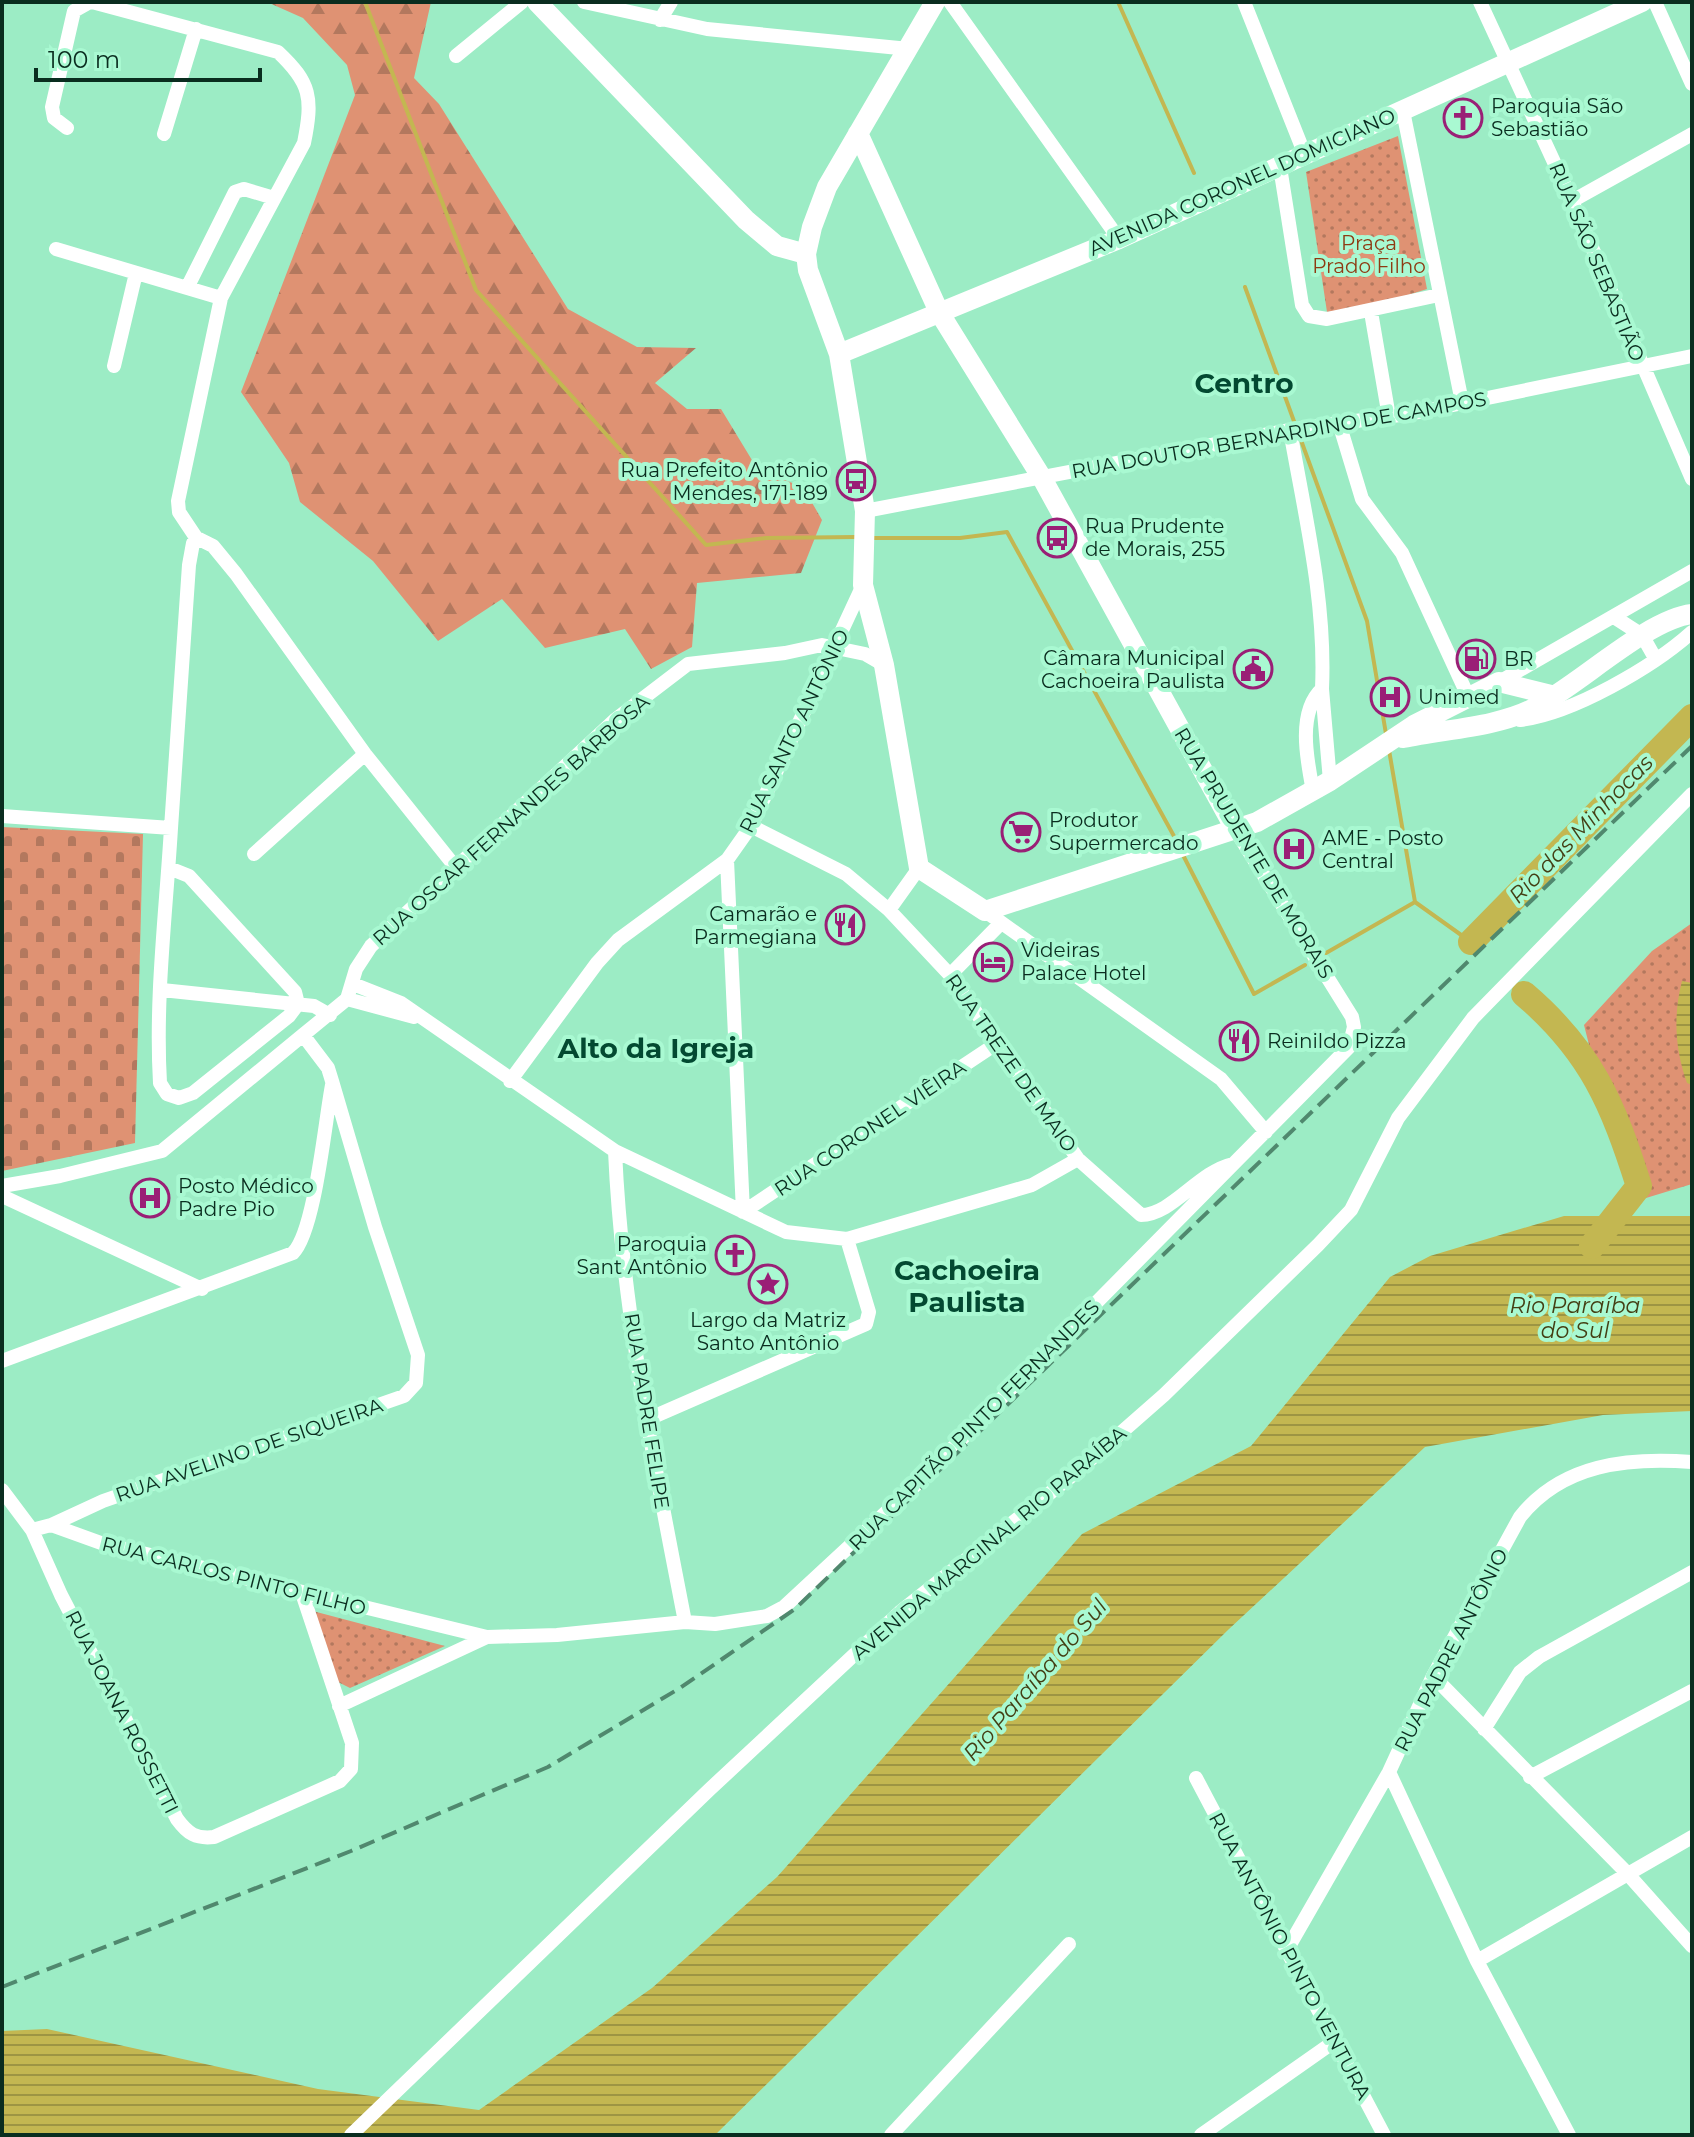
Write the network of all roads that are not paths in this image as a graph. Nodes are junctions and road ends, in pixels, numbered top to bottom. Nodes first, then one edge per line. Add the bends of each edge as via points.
1 (91, 2) edge
2 (522, 2) edge
3 (537, 2) edge
4 (584, 2) edge
5 (671, 2) edge
6 (935, 2) edge
7 (950, 2) edge
8 (1244, 2) edge
9 (1480, 2) edge
10 (1642, 2) edge
11 (1655, 2) edge
12 (660, 20) junction
13 (196, 29) junction
14 (909, 49) junction
15 (456, 56) dead end
16 (1507, 62) junction
17 (1692, 84) edge
18 (1403, 111) junction
19 (67, 128) dead end
20 (858, 133) junction
21 (164, 134) dead end
22 (1692, 134) edge
23 (1305, 155) junction
24 (1280, 167) junction
25 (274, 198) junction
26 (1572, 201) junction
27 (1119, 239) junction
28 (56, 249) dead end
29 (806, 254) junction
30 (136, 273) junction
31 (188, 286) junction
32 (1439, 295) junction
33 (221, 298) junction
34 (939, 312) junction
35 (1371, 312) junction
36 (839, 354) junction
37 (1692, 356) edge
38 (114, 366) dead end
39 (1643, 367) junction
40 (1462, 402) junction
41 (1389, 417) junction
42 (1339, 423) junction
43 (1290, 430) junction
44 (1042, 478) junction
45 (1692, 479) edge
46 (865, 511) junction
47 (197, 539) junction
48 (1692, 571) edge
49 (1674, 582) junction
50 (863, 585) junction
51 (1692, 588) edge
52 (1692, 614) edge
53 (1614, 617) junction
54 (1692, 632) edge
55 (836, 645) junction
56 (1655, 658) junction
57 (884, 665) junction
58 (1485, 688) junction
59 (1322, 689) junction
60 (1559, 694) junction
61 (1502, 720) junction
62 (1395, 740) junction
63 (365, 754) junction
64 (1322, 786) junction
65 (1692, 794) edge
66 (2, 816) edge
67 (751, 826) junction
68 (171, 828) junction
69 (1235, 829) junction
70 (254, 854) dead end
71 (727, 860) junction
72 (169, 868) junction
73 (919, 868) junction
74 (457, 869) junction
75 (889, 910) junction
76 (992, 918) junction
77 (950, 975) junction
78 (353, 984) junction
79 (162, 990) junction
80 (347, 999) junction
81 (298, 1004) junction
82 (330, 1015) junction
83 (1352, 1017) joint
84 (426, 1021) junction
85 (303, 1035) junction
86 (996, 1044) junction
87 (332, 1081) junction
88 (510, 1081) junction
89 (1266, 1132) junction
90 (615, 1151) junction
91 (1078, 1159) junction
92 (1234, 1164) junction
93 (2, 1186) edge
94 (2, 1196) edge
95 (743, 1212) junction
96 (847, 1239) junction
97 (202, 1289) junction
98 (2, 1361) edge
99 (646, 1420) junction
100 (1692, 1462) edge
101 (2, 1490) edge
102 (51, 1525) junction
103 (32, 1530) junction
104 (1692, 1572) edge
105 (302, 1593) junction
106 (685, 1622) junction
107 (487, 1637) junction
108 (1433, 1676) junction
109 (1692, 1691) edge
110 (339, 1706) junction
111 (1484, 1729) junction
112 (1389, 1772) junction
113 (1530, 1777) junction
114 (1196, 1778) dead end
115 (1692, 1837) edge
116 (1626, 1872) junction
117 (1069, 1944) dead end
118 (1692, 1946) edge
119 (1288, 1948) junction
120 (1477, 1961) junction
121 (1335, 2041) junction
122 (351, 2135) edge
123 (891, 2135) edge
124 (1201, 2135) edge
125 (1384, 2135) edge
126 (1569, 2135) edge

1 - 13 street
1 - 19 street via 74,11 52,107 54,118
2 - 15 street
3 - 29 main road via 746,220 777,246
4 - 12 street
5 - 12 street
6 - 14 main road
7 - 27 street
8 - 23 street
9 - 16 street, RUA SÃO SEBASTIÃO
10 - 16 main road, AVENIDA CORONEL DOMICIANO
11 - 17 street
12 - 14 street via 736,33
13 - 21 street
13 - 25 street via 278,52 308,88 304,143
14 - 20 main road
16 - 18 main road, AVENIDA CORONEL DOMICIANO
16 - 26 street, RUA SÃO SEBASTIÃO
18 - 23 main road, AVENIDA CORONEL DOMICIANO
18 - 32 street
20 - 29 main road via 820,202
20 - 34 main road, RUA PRUDENTE DE MORAIS
22 - 26 street
23 - 24 main road, AVENIDA CORONEL DOMICIANO
24 - 27 main road, AVENIDA CORONEL DOMICIANO
24 - 35 street via 1305,311 1317,319
25 - 31 street via 244,189 235,192
25 - 33 street
26 - 39 street, RUA SÃO SEBASTIÃO
27 - 34 main road, AVENIDA CORONEL DOMICIANO
28 - 30 street
29 - 36 main road via 811,282
30 - 31 street
30 - 38 street
31 - 33 street
32 - 35 street
32 - 40 street
33 - 47 street via 178,501 179,512
34 - 36 main road, AVENIDA CORONEL DOMICIANO
34 - 44 main road, RUA PRUDENTE DE MORAIS
35 - 41 street
36 - 46 main road
37 - 39 street, RUA DOUTOR BERNARDINO DE CAMPOS
39 - 40 street, RUA DOUTOR BERNARDINO DE CAMPOS
39 - 45 street, RUA SÃO SEBASTIÃO
40 - 41 street, RUA DOUTOR BERNARDINO DE CAMPOS
41 - 42 street, RUA DOUTOR BERNARDINO DE CAMPOS
42 - 43 street, RUA DOUTOR BERNARDINO DE CAMPOS
42 - 58 street via 1362,499 1402,553
43 - 44 street, RUA DOUTOR BERNARDINO DE CAMPOS
43 - 59 street via 1316,567 1324,645
44 - 46 street, RUA DOUTOR BERNARDINO DE CAMPOS
44 - 69 main road, RUA PRUDENTE DE MORAIS
46 - 50 main road
47 - 63 street via 213,546 236,574
47 - 68 street via 189,565
48 - 49 street
49 - 51 street
49 - 53 street
50 - 55 street, RUA SANTO ANTÔNIO
50 - 57 main road
52 - 60 main road via 1664,624
53 - 56 street via 1642,635
53 - 58 street
54 - 56 street
55 - 57 street, RUA OSCAR FERNANDES BARBOSA
55 - 67 street, RUA SANTO ANTÔNIO
55 - 74 street, RUA OSCAR FERNANDES BARBOSA via 688,664 616,719
56 - 61 street via 1560,712
57 - 73 main road
58 - 60 main road
58 - 61 main road
58 - 62 main road
59 - 64 street
59 - 64 street via 1308,707 1307,760
60 - 61 main road
61 - 62 main road
62 - 64 main road
63 - 70 street
63 - 74 street
64 - 69 main road
65 - 122 street, AVENIDA MARGINAL RIO PARAÍBA via 1473,1018 1398,1118 1351,1210 1318,1245 1074,1474 900,1612
66 - 68 street
67 - 71 street, RUA SANTO ANTÔNIO
67 - 75 street, RUA TREZE DE MAIO via 846,874
68 - 72 street
69 - 76 main road
69 - 83 street, RUA PRUDENTE DE MORAIS
71 - 88 street, RUA SANTO ANTÔNIO via 618,940
71 - 95 street
72 - 79 street
72 - 81 street via 189,876 295,992
73 - 75 street
73 - 76 main road
74 - 78 street, RUA OSCAR FERNANDES BARBOSA via 371,946
75 - 77 street, RUA TREZE DE MAIO
76 - 77 street
76 - 89 street via 1221,1079
77 - 86 street, RUA TREZE DE MAIO
78 - 80 street, RUA OSCAR FERNANDES BARBOSA
78 - 84 street via 388,995
79 - 81 street
79 - 81 street via 160,1083 167,1094 179,1098 193,1093
80 - 82 street
80 - 84 street
81 - 82 street
82 - 85 street
83 - 89 street, RUA CAPITÃO PINTO FERNANDES via 1349,1047
84 - 88 street
85 - 87 street
85 - 93 street via 162,1151
86 - 91 street, RUA TREZE DE MAIO
86 - 95 street, RUA CORONEL VIÊIRA
87 - 97 street via 301,1245 283,1260
87 - 102 street, RUA AVELINO DE SIQUEIRA via 418,1355 416,1383 404,1396 103,1501
88 - 90 street
89 - 92 street, RUA CAPITÃO PINTO FERNANDES
90 - 95 street
90 - 99 street, RUA PADRE FELIPE via 617,1208
91 - 92 street, RUA TREZE DE MAIO via 1137,1212 1151,1214 1206,1174
91 - 96 street via 1032,1185
92 - 106 street, RUA CAPITÃO PINTO FERNANDES via 922,1479 796,1597 767,1616 715,1624
94 - 97 street
95 - 96 street via 786,1232
96 - 99 street via 869,1312 866,1324
97 - 98 street
99 - 106 street, RUA PADRE FELIPE
100 - 108 street, RUA PADRE ANTÔNIO via 1631,1460 1586,1471 1532,1502
101 - 103 street
102 - 103 street
102 - 105 street, RUA CARLOS PINTO FILHO via 101,1543
103 - 110 street, RUA JOANA ROSSETTI via 186,1832 214,1837 340,1781 351,1769 352,1743
104 - 111 street via 1539,1657 1515,1679
105 - 107 street, RUA CARLOS PINTO FILHO
105 - 110 street
106 - 107 street, RUA CAPITÃO PINTO FERNANDES
107 - 110 street
108 - 111 street
108 - 112 street, RUA PADRE ANTÔNIO
109 - 113 street
111 - 113 street
112 - 119 street, RUA PADRE ANTÔNIO
112 - 120 street
113 - 116 street
114 - 119 street, RUA ANTÔNIO PINTO VENTURA
115 - 116 street
116 - 118 street
116 - 120 street
117 - 123 street
119 - 121 street, RUA ANTÔNIO PINTO VENTURA
120 - 126 street
121 - 124 street
121 - 125 street, RUA ANTÔNIO PINTO VENTURA

